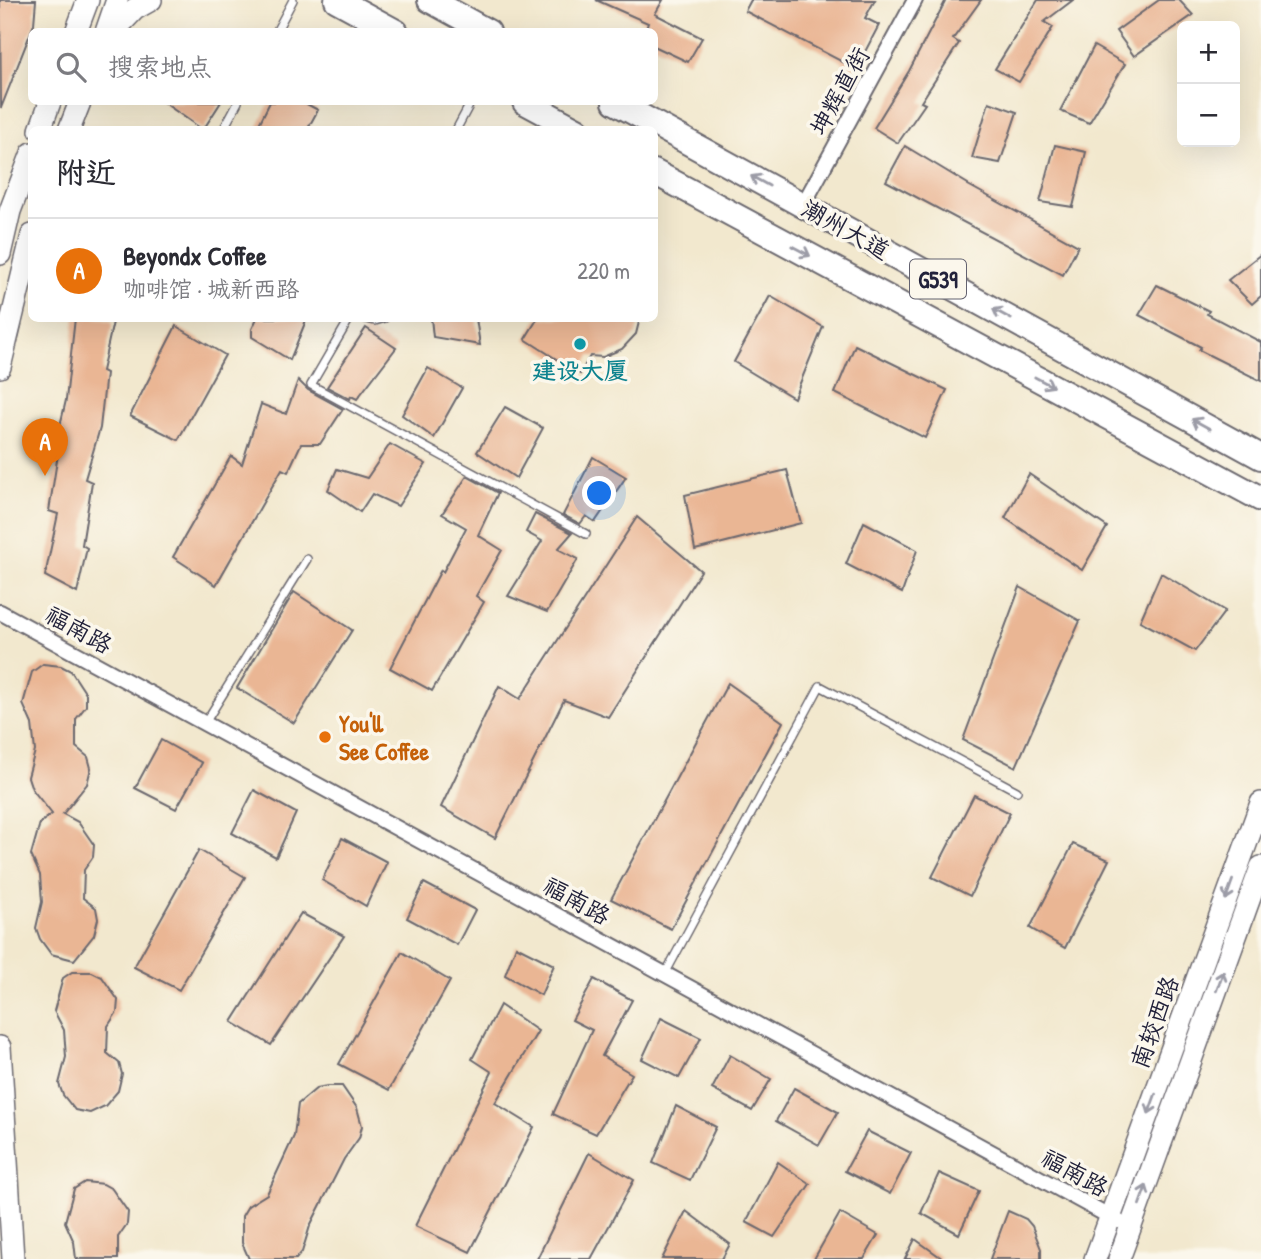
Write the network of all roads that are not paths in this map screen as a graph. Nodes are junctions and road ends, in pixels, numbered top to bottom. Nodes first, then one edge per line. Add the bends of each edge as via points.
1 (72, 0) edge
2 (88, 0) edge
3 (117, 0) edge
4 (151, 0) edge
5 (293, 0) edge
6 (337, 0) edge
7 (430, 0) edge
8 (915, 0) edge
9 (75, 28) edge
10 (77, 28) edge
11 (107, 28) edge
12 (117, 28) edge
13 (278, 28) edge
14 (389, 28) edge
15 (481, 28) edge
16 (49, 105) edge
17 (79, 105) edge
18 (236, 105) edge
19 (469, 105) edge
20 (531, 105) edge
21 (620, 105) edge
22 (41, 126) edge
23 (71, 126) edge
24 (225, 126) edge
25 (458, 126) edge
26 (570, 126) edge
27 (28, 164) edge
28 (658, 174) edge
29 (803, 205) junction
30 (28, 252) edge
31 (0, 254) edge
32 (348, 322) edge
33 (0, 367) edge
34 (1259, 455) edge
35 (1261, 499) edge
36 (586, 534) dead end
37 (307, 559) dead end
38 (0, 612) edge
39 (205, 724) junction
40 (1017, 791) dead end
41 (1261, 803) edge
42 (1261, 867) edge
43 (665, 975) junction
44 (0, 1047) edge
45 (1111, 1217) junction
46 (1132, 1228) junction
47 (13, 1259) edge
48 (1095, 1259) edge
49 (1119, 1259) edge

1 - 9 main road
2 - 10 main road
3 - 11 main road
4 - 12 main road
5 - 13 lane
6 - 14 highway
7 - 15 highway
8 - 29 street, 坤辉直街
16 - 22 main road
17 - 23 main road
18 - 24 lane
19 - 25 lane
20 - 26 highway
29 -> 21 highway, 潮州大道 / G539
27 - 31 main road
28 -> 35 highway, 潮州大道 / G539
34 -> 29 highway, 潮州大道 / G539
30 - 33 main road
32 - 36 lane via 311,385
37 - 39 lane
38 - 39 street, 福南路
39 - 43 street, 福南路
40 - 43 lane via 820,686
41 -> 45 main road, 南较西路
46 -> 42 main road, 南较西路
43 - 45 street, 福南路
44 - 47 main road
45 - 46 street, 福南路
45 - 48 main road, 南较西路
46 - 49 main road, 南较西路

